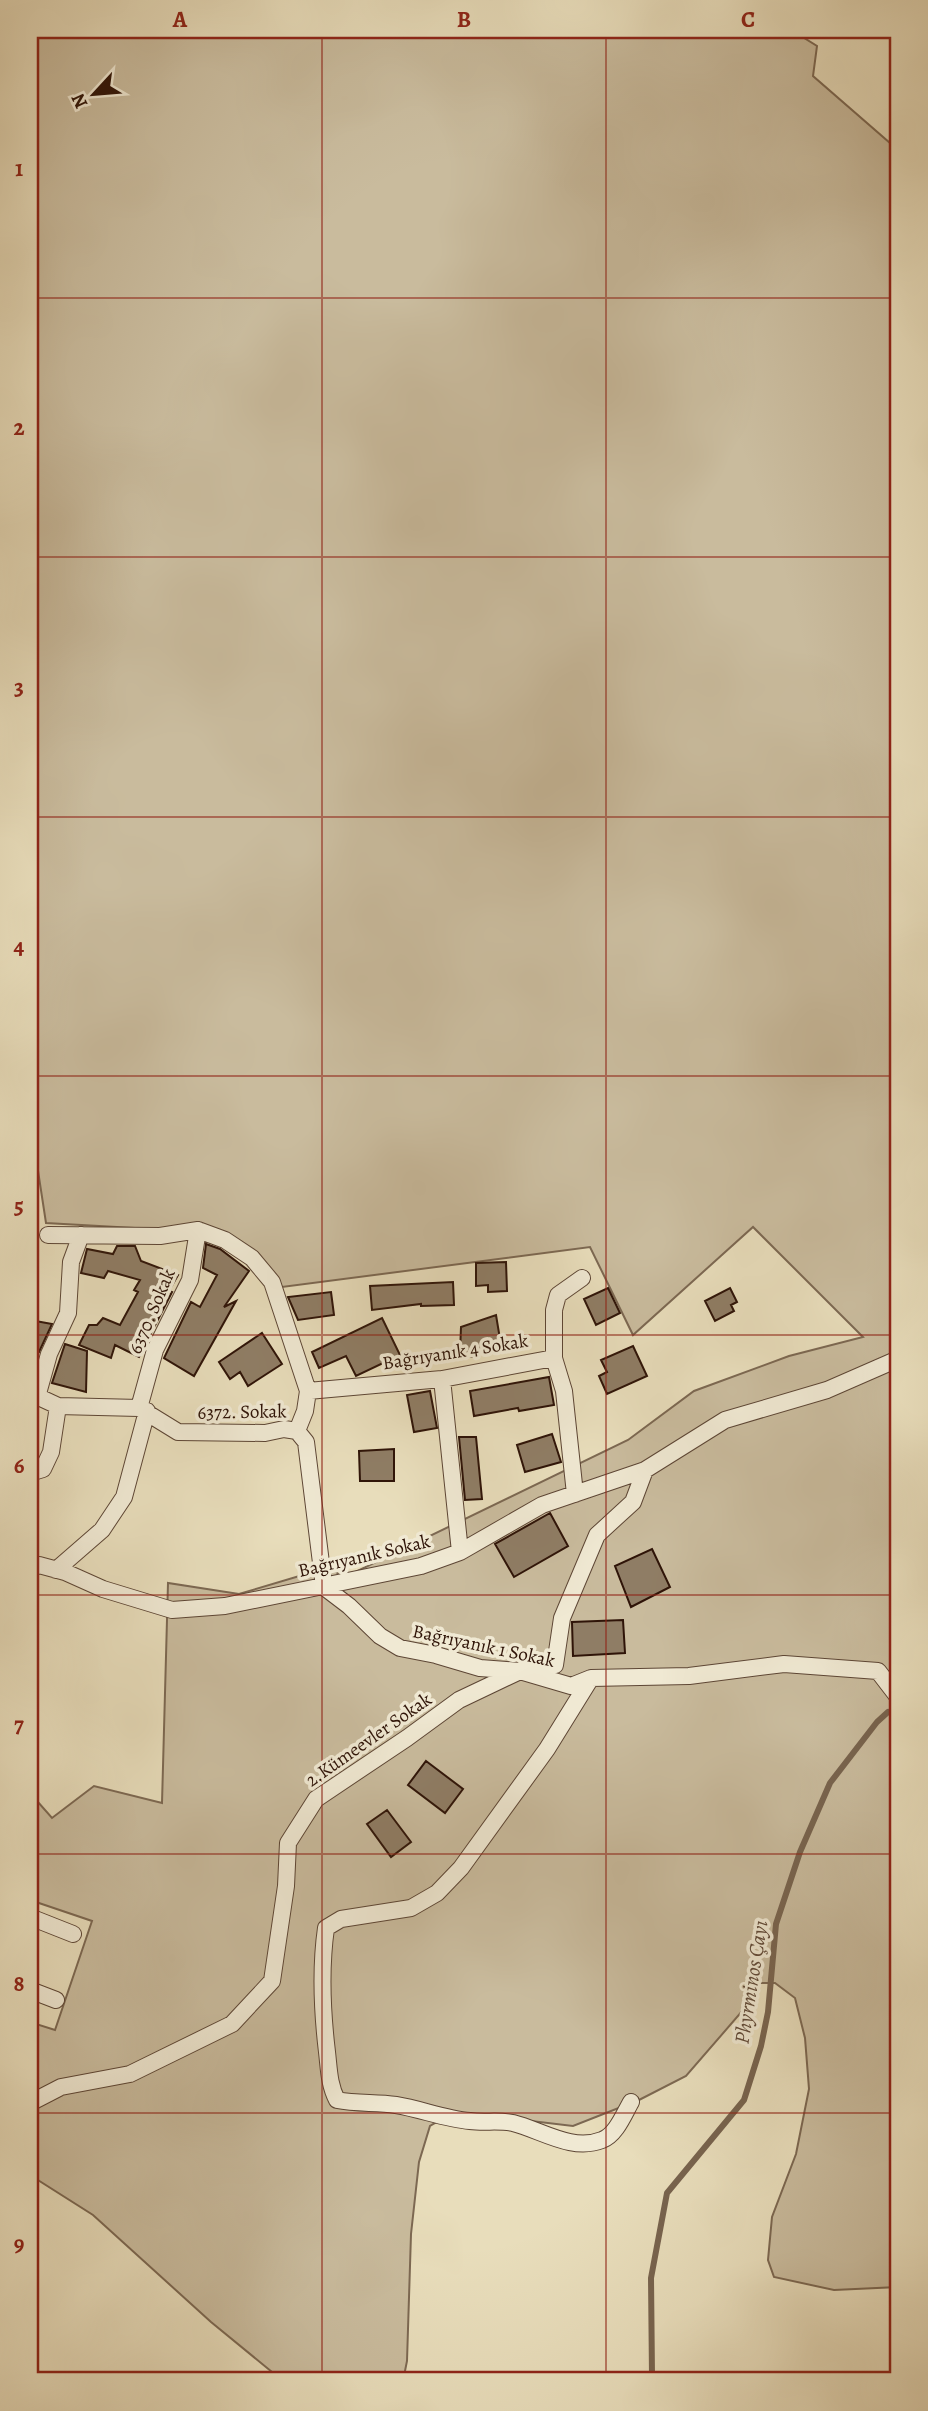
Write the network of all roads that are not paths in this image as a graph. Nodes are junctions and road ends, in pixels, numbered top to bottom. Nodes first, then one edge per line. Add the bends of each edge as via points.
1 (198, 1230) junction
2 (48, 1235) dead end
3 (81, 1235) junction
4 (582, 1278) dead end
5 (554, 1358) junction
6 (898, 1359) edge
7 (442, 1379) junction
8 (308, 1391) junction
9 (34, 1395) edge
10 (58, 1406) junction
11 (143, 1409) junction
12 (297, 1431) junction
13 (645, 1471) junction
14 (30, 1473) edge
15 (575, 1494) junction
16 (460, 1552) junction
17 (30, 1568) edge
18 (56, 1570) junction
19 (324, 1587) junction
20 (520, 1671) junction
21 (591, 1678) junction
22 (898, 1697) edge
23 (30, 1917) edge
24 (74, 1934) dead end
25 (30, 1990) edge
26 (56, 2000) dead end
27 (631, 2102) dead end
28 (30, 2103) edge

1 - 3 street via 160,1236
1 - 8 street via 225,1240 252,1258 272,1282
1 - 11 street, 6370. Sokak via 190,1280 155,1350
2 - 3 street
3 - 9 street via 71,1262 68,1313
4 - 5 street via 558,1296
5 - 7 street, Bağrıyanık 4 Sokak
5 - 15 street, Bağrıyanık 4 Sokak via 564,1391
6 - 13 street, Bağrıyanık Sokak via 827,1390 725,1420
7 - 8 street, Bağrıyanık 4 Sokak
7 - 16 street
8 - 12 street
9 - 10 street
10 - 11 street
10 - 14 street via 51,1452 43,1469
11 - 12 street, 6372. Sokak via 178,1432
11 - 18 street, 6370. Sokak via 124,1497 102,1530
12 - 19 street via 306,1442
13 - 15 street, Bağrıyanık Sokak
13 - 20 street, 2.Kümeevler Sokak via 634,1502 597,1535 562,1618 555,1665
15 - 16 street, Bağrıyanık Sokak via 542,1505
16 - 19 street, Bağrıyanık Sokak via 421,1566
17 - 18 street, Bağrıyanık Sokak via 39,1565
18 - 19 street, Bağrıyanık Sokak via 172,1610 225,1606
19 - 20 street, Bağrıyanık 1 Sokak via 400,1648 480,1668
20 - 21 street, Bağrıyanık 1 Sokak via 571,1686
20 - 28 street, 2.Kümeevler Sokak via 459,1700 316,1798 288,1843 272,1981 232,2024 130,2074 61,2087
21 - 22 street, Bağrıyanık 1 Sokak via 689,1676 783,1664 878,1671
21 - 27 street via 540,1759 461,1868 437,1893 411,1908 341,1919 326,1928 321,1959 323,2017 331,2089 337,2100 394,2105 471,2122 495,2120 558,2140 586,2143 604,2140
23 - 24 street
25 - 26 street

